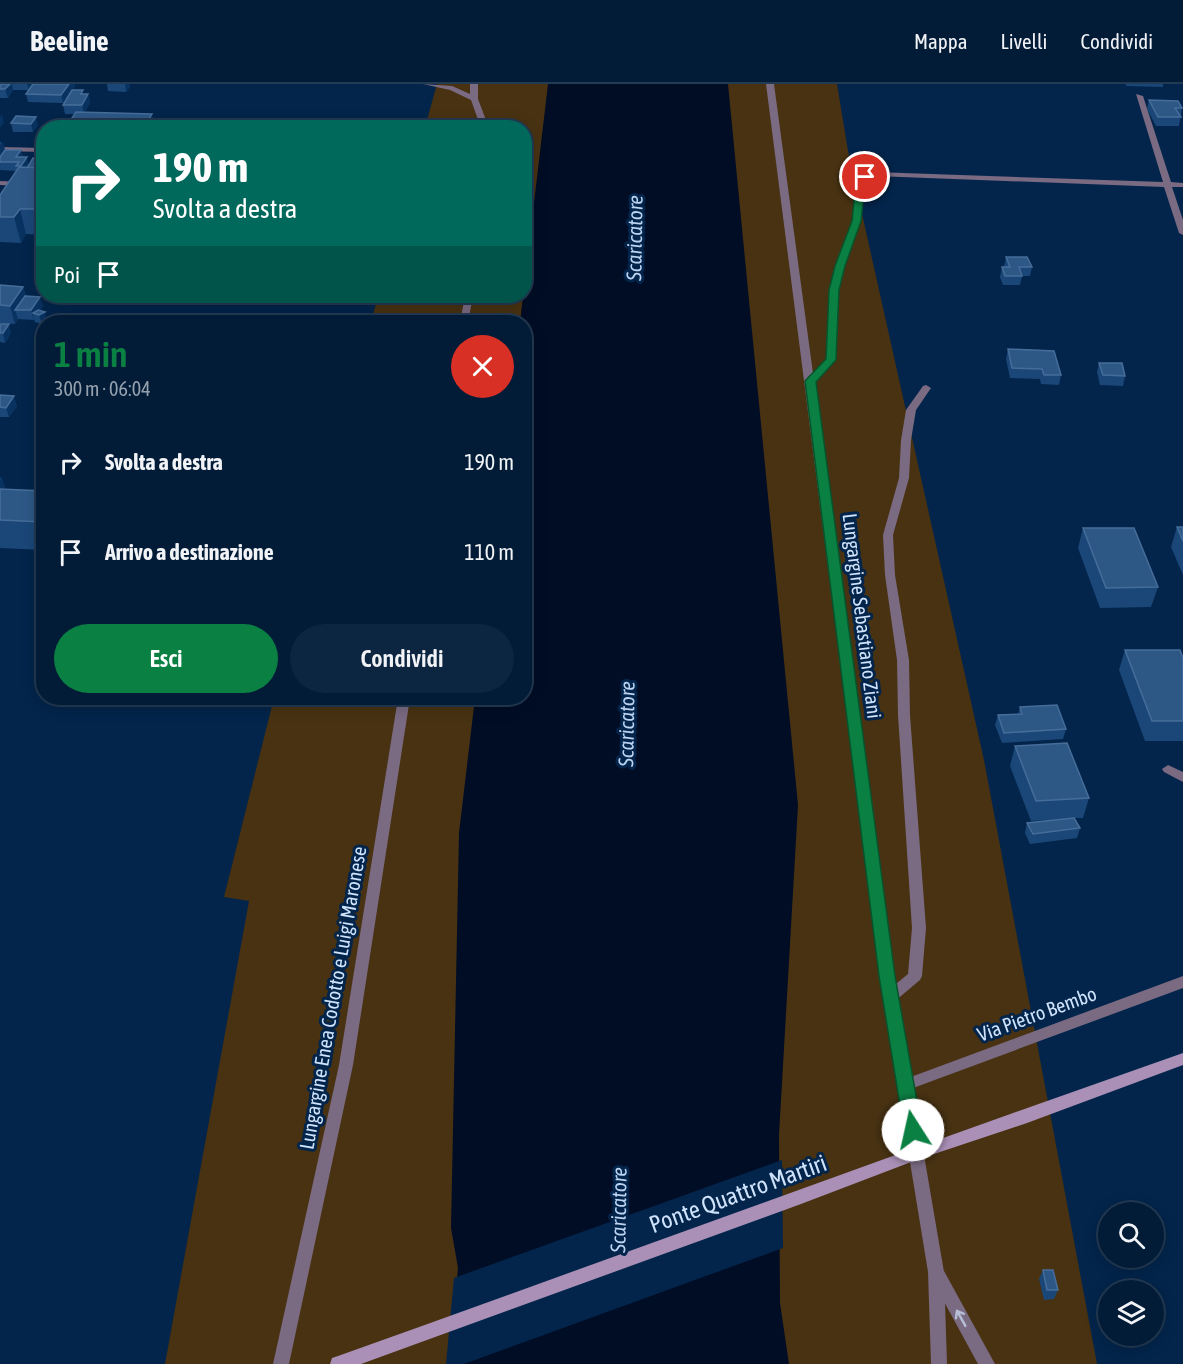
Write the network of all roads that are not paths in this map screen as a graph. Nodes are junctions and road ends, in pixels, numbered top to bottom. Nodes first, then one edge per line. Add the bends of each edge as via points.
1 (427, 84) edge
2 (474, 84) edge
3 (770, 84) edge
4 (1139, 96) dead end
5 (474, 99) junction
6 (482, 120) edge
7 (0, 148) edge
8 (36, 150) edge
9 (0, 183) edge
10 (1168, 184) junction
11 (36, 185) edge
12 (1183, 185) edge
13 (1183, 233) edge
14 (810, 381) junction
15 (926, 388) dead end
16 (403, 705) edge
17 (1168, 769) dead end
18 (1183, 778) edge
19 (1183, 982) edge
20 (890, 998) junction
21 (1183, 1059) edge
22 (905, 1085) junction
23 (917, 1153) junction
24 (936, 1272) junction
25 (281, 1364) edge
26 (338, 1364) edge
27 (939, 1364) edge
28 (987, 1364) edge

1 - 5 street via 452,88
2 - 5 street
3 - 14 street, Lungargine Sebastiano Ziani
4 - 10 street
5 - 6 street
7 - 8 street
9 - 11 street
10 - 12 street
10 - 13 street
10 - 14 street via 874,174 865,177 857,221 834,290 831,360
14 - 20 street, Lungargine Sebastiano Ziani
15 - 20 street via 911,410 904,478 888,535 903,660 918,928 915,976
16 - 25 street, Lungargine Enea Codotto e Luigi Maronese via 346,1065
17 - 18 street
19 - 22 street, Via Pietro Bembo
20 - 22 street, Lungargine Sebastiano Ziani
21 - 23 main road
22 - 23 street, Lungargine Sebastiano Ziani
23 - 24 street, Lungargine Sebastiano Ziani
23 - 26 main road, Ponte Quattro Martiri
24 - 27 street
28 -> 24 street

